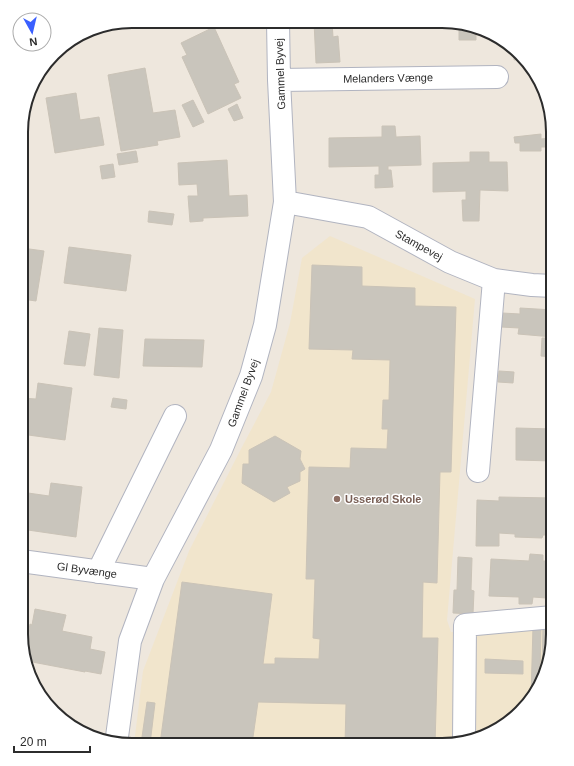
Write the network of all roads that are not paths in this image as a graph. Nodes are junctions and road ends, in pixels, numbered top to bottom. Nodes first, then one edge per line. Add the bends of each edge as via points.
1 (278, 28) edge
2 (497, 77) dead end
3 (279, 80) junction
4 (284, 202) junction
5 (494, 280) junction
6 (546, 286) edge
7 (175, 416) dead end
8 (478, 471) dead end
9 (28, 562) edge
10 (98, 572) junction
11 (153, 579) junction
12 (546, 618) edge
13 (464, 736) edge
14 (117, 737) edge

1 - 3 street, Gammel Byvej
2 - 3 street, Melanders Vænge
3 - 4 street, Gammel Byvej
4 - 5 street, Stampevej via 368,217 450,262
4 - 11 street, Gammel Byvej via 265,325 251,376 221,450
5 - 6 street, Stampevej
5 - 8 street
7 - 10 street
9 - 10 street, Gl Byvænge
10 - 11 street, Gl Byvænge
11 - 14 street, Gammel Byvej via 130,641
12 - 13 street via 465,625

